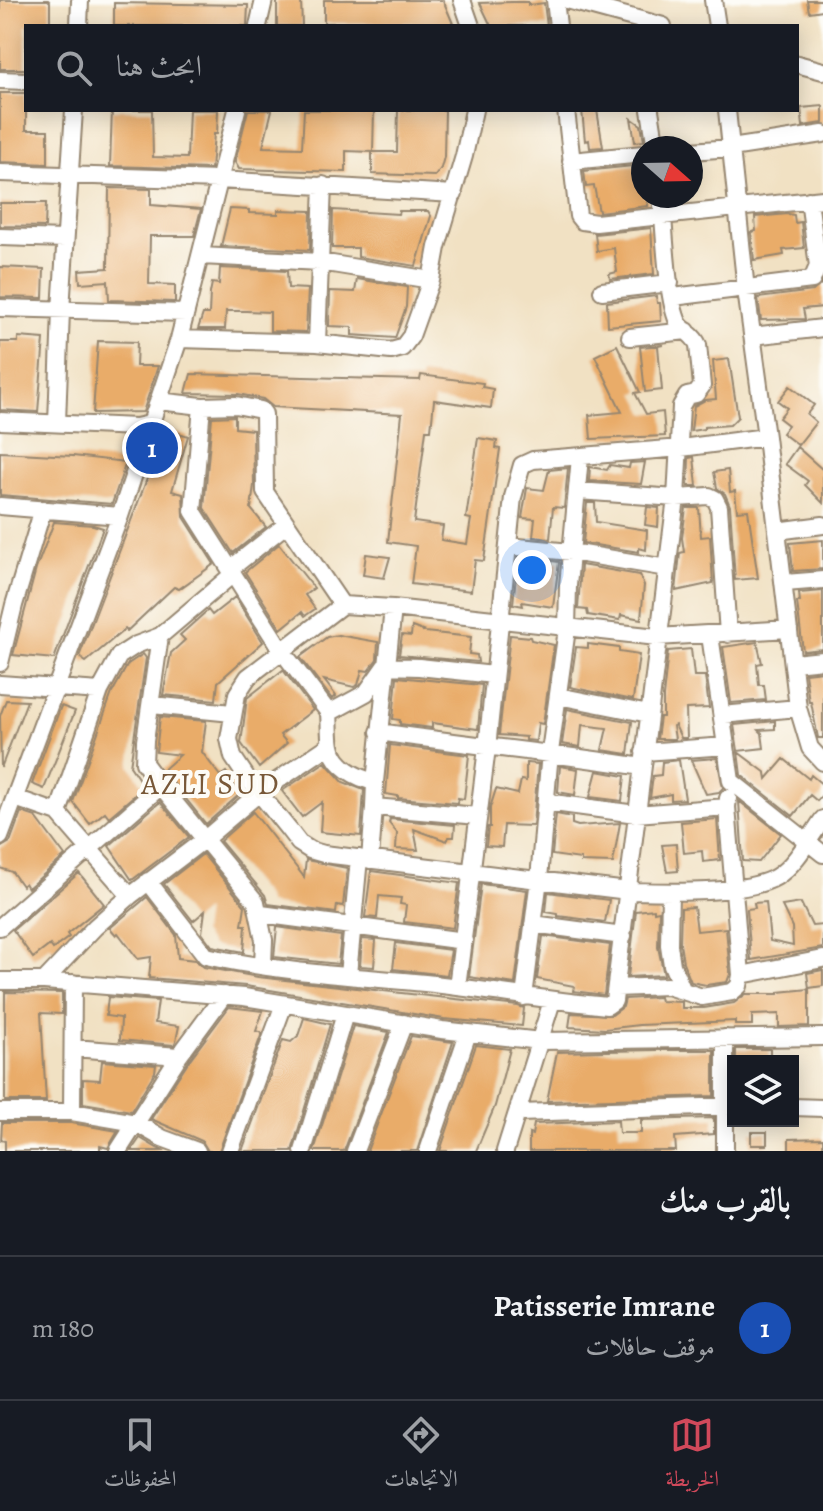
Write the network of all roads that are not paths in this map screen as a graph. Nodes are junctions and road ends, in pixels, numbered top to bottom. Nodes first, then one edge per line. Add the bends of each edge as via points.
1 (80, 0) edge
2 (264, 0) edge
3 (462, 0) edge
4 (555, 0) edge
5 (567, 0) edge
6 (637, 0) edge
7 (713, 0) edge
8 (640, 22) edge
9 (79, 24) edge
10 (258, 24) edge
11 (470, 24) edge
12 (558, 24) edge
13 (717, 24) edge
14 (799, 65) edge
15 (823, 71) edge
16 (0, 80) edge
17 (24, 81) edge
18 (74, 112) edge
19 (236, 112) edge
20 (474, 112) edge
21 (566, 112) edge
22 (650, 112) edge
23 (727, 112) edge
24 (823, 134) edge
25 (654, 136) edge
26 (731, 148) junction
27 (703, 150) edge
28 (631, 155) edge
29 (571, 161) junction
30 (0, 173) edge
31 (69, 176) junction
32 (219, 180) junction
33 (323, 185) junction
34 (454, 194) junction
35 (816, 200) edge
36 (663, 208) edge
37 (737, 209) junction
38 (664, 215) junction
39 (0, 237) edge
40 (65, 239) junction
41 (201, 256) junction
42 (320, 262) junction
43 (431, 280) junction
44 (672, 290) junction
45 (746, 290) junction
46 (602, 291) dead end
47 (0, 308) edge
48 (61, 310) junction
49 (186, 313) junction
50 (823, 328) edge
51 (687, 331) junction
52 (752, 336) junction
53 (630, 337) dead end
54 (179, 339) junction
55 (317, 343) junction
56 (158, 401) junction
57 (202, 406) junction
58 (0, 421) edge
59 (57, 423) junction
60 (150, 424) junction
61 (766, 437) junction
62 (681, 448) junction
63 (580, 457) junction
64 (578, 491) junction
65 (676, 498) junction
66 (0, 506) edge
67 (43, 509) junction
68 (120, 516) junction
69 (287, 524) junction
70 (823, 525) edge
71 (777, 531) junction
72 (508, 546) junction
73 (571, 552) junction
74 (667, 568) junction
75 (231, 572) junction
76 (823, 580) edge
77 (785, 583) junction
78 (7, 604) edge
79 (342, 605) junction
80 (393, 608) junction
81 (499, 619) junction
82 (567, 629) junction
83 (789, 629) junction
84 (728, 634) junction
85 (710, 635) junction
86 (160, 636) junction
87 (657, 637) junction
88 (282, 651) junction
89 (823, 660) edge
90 (0, 663) edge
91 (794, 663) junction
92 (385, 666) junction
93 (494, 675) junction
94 (0, 684) edge
95 (56, 687) junction
96 (100, 691) junction
97 (558, 696) junction
98 (152, 705) junction
99 (798, 708) junction
100 (232, 713) junction
101 (329, 713) junction
102 (649, 714) junction
103 (722, 715) junction
104 (379, 732) junction
105 (330, 745) junction
106 (726, 746) junction
107 (487, 748) junction
108 (550, 752) junction
109 (643, 760) junction
110 (823, 762) edge
111 (731, 781) junction
112 (375, 782) junction
113 (161, 786) junction
114 (259, 793) junction
115 (15, 798) junction
116 (546, 802) junction
117 (374, 807) junction
118 (727, 807) junction
119 (58, 813) junction
120 (636, 814) junction
121 (478, 816) junction
122 (823, 819) edge
123 (0, 837) edge
124 (205, 839) junction
125 (806, 841) junction
126 (90, 848) junction
127 (823, 854) edge
128 (364, 859) junction
129 (473, 872) junction
130 (539, 879) junction
131 (148, 881) junction
132 (733, 888) junction
133 (628, 891) junction
134 (670, 892) junction
135 (130, 896) junction
136 (261, 914) junction
137 (533, 924) junction
138 (0, 927) edge
139 (352, 927) junction
140 (623, 936) junction
141 (464, 941) junction
142 (823, 959) edge
143 (263, 965) junction
144 (348, 975) junction
145 (741, 975) junction
146 (0, 981) edge
147 (44, 981) junction
148 (73, 983) junction
149 (457, 987) junction
150 (616, 988) junction
151 (683, 991) junction
152 (224, 995) junction
153 (524, 997) junction
154 (552, 1001) junction
155 (284, 1004) junction
156 (345, 1014) junction
157 (404, 1023) junction
158 (468, 1033) junction
159 (823, 1037) edge
160 (725, 1038) junction
161 (541, 1041) junction
162 (73, 1048) junction
163 (179, 1056) junction
164 (727, 1065) edge
165 (727, 1106) edge
166 (799, 1107) edge
167 (823, 1108) edge
168 (0, 1112) edge
169 (72, 1112) junction
170 (519, 1113) junction
171 (136, 1123) junction
172 (728, 1127) edge
173 (160, 1145) edge
174 (118, 1151) edge
175 (197, 1151) edge
176 (230, 1151) edge
177 (303, 1151) edge
178 (355, 1151) edge
179 (428, 1151) edge
180 (505, 1151) edge
181 (725, 1151) edge

1 - 9 street
2 - 10 street
3 - 11 street
4 - 12 street
5 - 8 street
6 - 8 street
7 - 13 street
14 - 15 street
16 - 17 street
18 - 31 street
19 - 32 street
20 - 34 street
21 - 29 street
22 - 25 street
23 - 26 street
24 - 26 street
26 - 27 street
26 - 37 street
28 - 29 street
29 - 38 street via 582,221
30 - 31 street
31 - 32 street
31 - 40 street
32 - 33 street
32 - 41 street
33 - 34 street
33 - 42 street
34 - 43 street
35 - 37 street
35 - 45 street via 818,266 812,280
36 - 38 street
37 - 38 street
37 - 45 street
38 - 44 street
39 - 40 street
40 - 48 street
41 - 42 street
41 - 49 street
42 - 43 street
42 - 55 street
43 - 55 street via 402,348
44 - 45 street
44 - 46 street
44 - 51 street via 678,323
45 - 52 street
47 - 48 street
48 - 49 street
48 - 59 street
49 - 54 street
50 - 52 street
51 - 53 street
51 - 62 street via 698,345 702,386 681,406
52 - 61 street
54 - 55 street
54 - 56 street
56 - 57 street
56 - 60 street
57 - 69 street via 250,406 264,414 265,492
57 - 75 street via 193,511
58 - 59 street
59 - 60 street
60 - 68 street
61 - 62 street
61 - 71 street
62 - 63 street
62 - 65 street
63 - 64 street
63 - 72 street via 522,465
64 - 65 street
64 - 73 street
65 - 74 street
65 - 84 street via 709,496 719,507
66 - 67 street
67 - 68 street
67 - 78 street
68 - 95 street
69 - 75 street
69 - 79 street
70 - 71 street
71 - 77 street
72 - 73 street
72 - 81 street
73 - 74 street
73 - 82 street
74 - 87 street
75 - 86 street
75 - 88 street
76 - 77 street
77 - 83 street
78 - 90 street
79 - 80 street
79 - 88 street
80 - 81 street
80 - 92 street
81 - 82 street
81 - 93 street
82 - 87 street
82 - 97 street
83 - 84 street
83 - 91 street
84 - 85 street
85 - 87 street
85 - 103 street
86 - 96 street via 119,656
86 - 98 street
87 - 102 street
88 - 100 street via 248,677
88 - 101 street
89 - 91 street
91 - 99 street
92 - 93 street
92 - 101 street via 366,693
92 - 104 street
93 - 107 street
94 - 95 street
95 - 96 street
95 - 115 street
96 - 119 street
97 - 102 street
97 - 108 street
98 - 100 street
98 - 113 street via 144,763
99 - 103 street
99 - 110 street via 810,748
100 - 114 street via 233,757
101 - 105 street
102 - 109 street
103 - 106 street
104 - 107 street
104 - 112 street
105 - 112 street via 342,765
105 - 114 street
106 - 109 street
106 - 111 street
107 - 108 street
107 - 121 street
108 - 109 street
108 - 116 street
109 - 120 street
111 - 118 street
111 - 125 street
112 - 117 street
113 - 124 street
113 - 126 street
114 - 124 street
114 - 128 street via 310,850
115 - 119 street
115 - 123 street
116 - 120 street
116 - 130 street
117 - 121 street
117 - 128 street
118 - 120 street
118 - 132 street
119 - 126 street
120 - 133 street
121 - 129 street
122 - 125 street
124 - 131 street
124 - 136 street
125 - 127 street
125 - 132 street via 776,877
126 - 135 street
126 - 138 street
128 - 129 street
128 - 139 street
129 - 130 street
129 - 141 street
130 - 133 street
130 - 137 street
131 - 135 street
131 - 143 street via 202,953
132 - 134 street
132 - 145 street
133 - 134 street
133 - 140 street
134 - 151 street via 669,945
135 - 147 street
136 - 139 street
136 - 143 street
137 - 140 street
137 - 153 street
139 - 141 street
139 - 144 street
140 - 150 street
141 - 149 street
142 - 145 street
143 - 144 street
144 - 149 street
145 - 151 street via 732,992 702,997
146 - 147 street
147 - 148 street
148 - 152 street
148 - 162 street
149 - 153 street
150 - 151 street via 667,986
150 - 154 street via 611,1005
152 - 155 street
152 - 163 street
153 - 154 street
154 - 161 street
155 - 156 street
155 - 176 street
156 - 157 street
156 - 177 street
157 - 158 street
157 - 178 street
158 - 161 street
158 - 179 street
159 - 160 street
160 - 161 street
160 - 164 street
161 - 170 street
162 - 163 street
162 - 169 street
163 - 171 street
165 - 170 street
166 - 167 street
168 - 169 street
169 - 171 street
170 - 180 street
171 - 173 street
171 - 174 street
172 - 181 street
173 - 175 street

